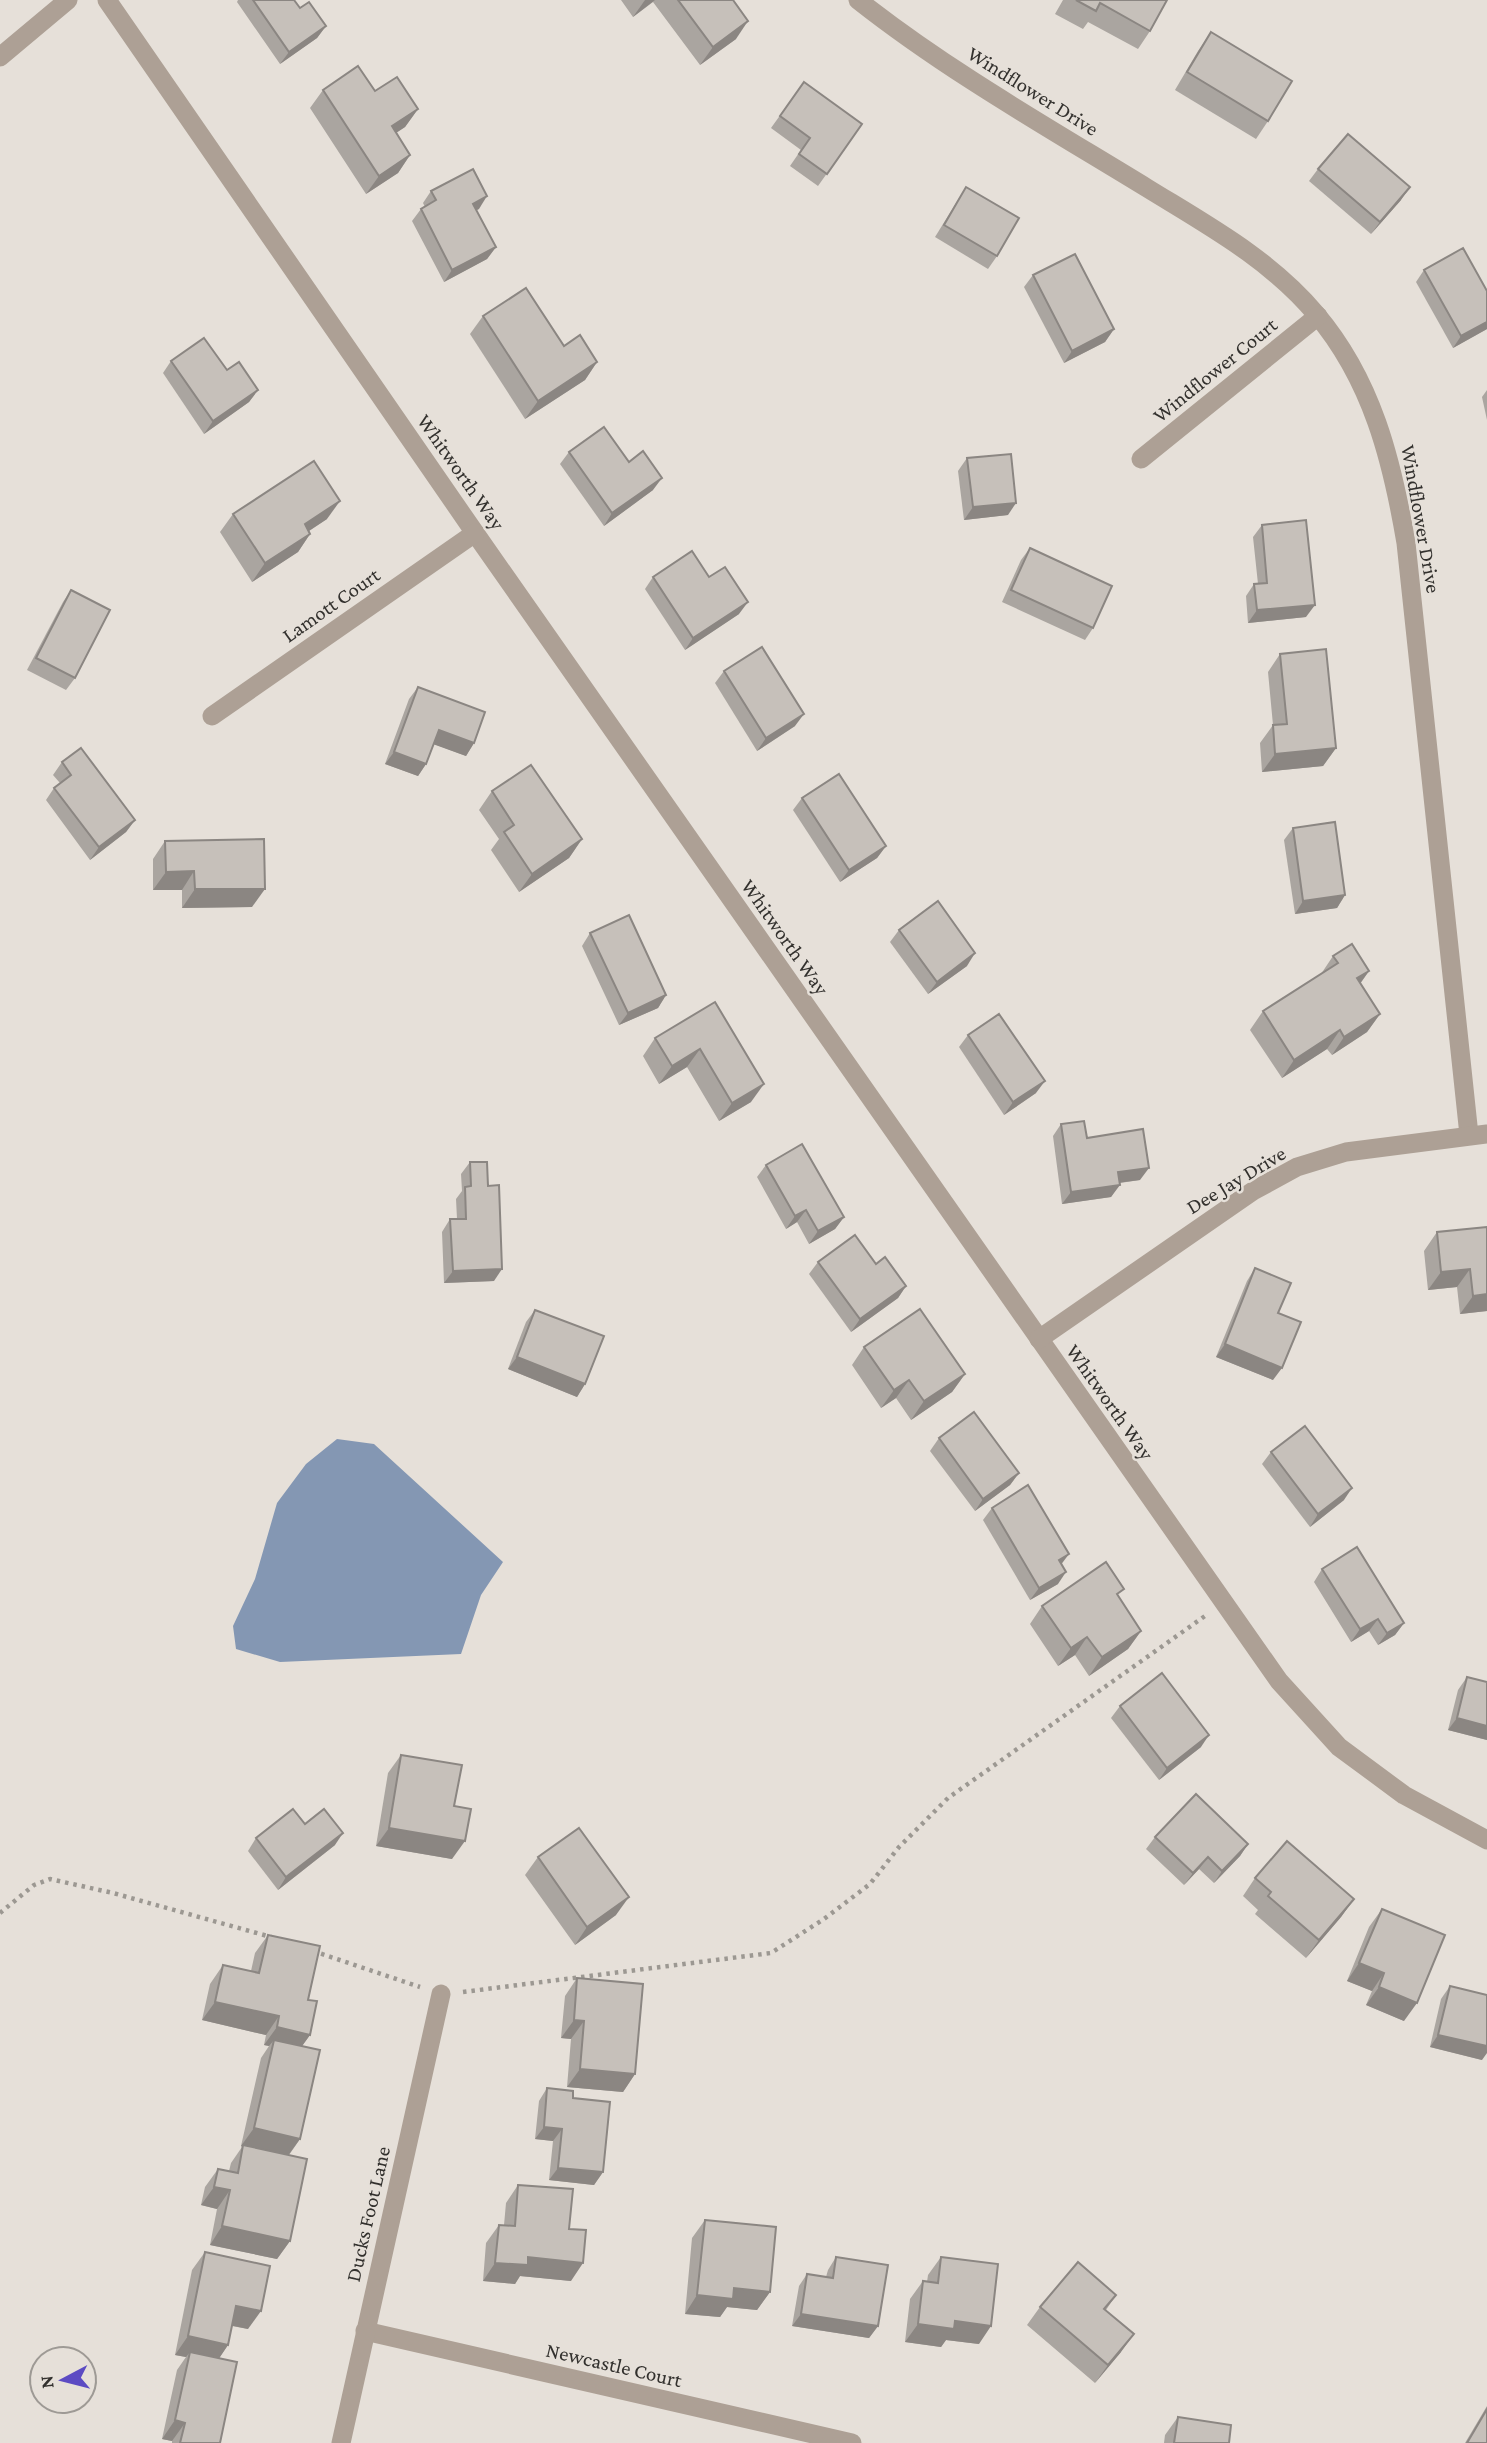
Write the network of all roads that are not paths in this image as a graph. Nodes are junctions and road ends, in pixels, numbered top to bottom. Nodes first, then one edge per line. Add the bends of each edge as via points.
1 (68, 0) edge
2 (107, 0) edge
3 (858, 0) edge
4 (0, 57) edge
5 (1318, 316) junction
6 (1141, 459) dead end
7 (475, 533) junction
8 (212, 716) dead end
9 (1478, 1135) edge
10 (1039, 1339) junction
11 (1487, 1840) edge
12 (441, 1994) road end
13 (365, 2331) junction
14 (341, 2443) edge
15 (852, 2443) edge

1 - 4 street
2 - 7 street, Whitworth Way
3 - 5 street, Windflower Drive via 915,45 1227,238 1283,278
5 - 6 street, Windflower Court
5 - 9 street, Windflower Drive via 1355,371 1379,421 1394,475 1408,557
7 - 8 street, Lamott Court
7 - 10 street, Whitworth Way
9 - 10 street, Dee Jay Drive via 1346,1152 1297,1167 1253,1191
10 - 11 street, Whitworth Way via 1279,1681 1339,1747 1404,1795
12 - 13 street, Ducks Foot Lane
13 - 14 street, Ducks Foot Lane
13 - 15 street, Newcastle Court

